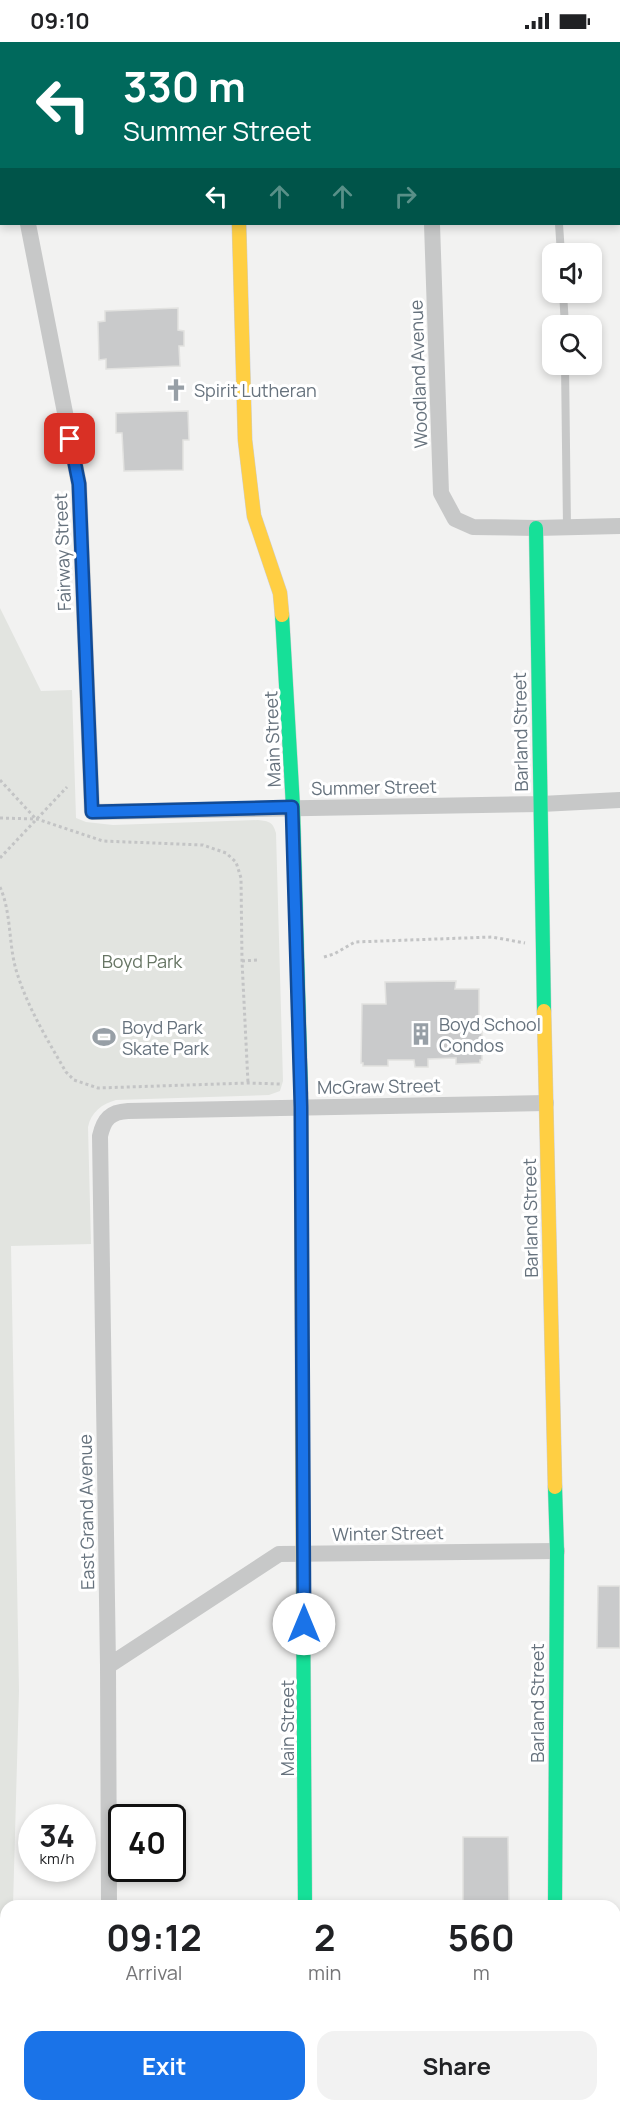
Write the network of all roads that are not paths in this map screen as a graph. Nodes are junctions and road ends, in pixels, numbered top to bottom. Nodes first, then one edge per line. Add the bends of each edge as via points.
1 (28, 225) edge
2 (239, 225) edge
3 (432, 225) edge
4 (559, 225) edge
5 (560, 243) edge
6 (565, 375) edge
7 (620, 526) edge
8 (567, 527) junction
9 (536, 528) junction
10 (620, 800) edge
11 (541, 804) junction
12 (292, 807) junction
13 (92, 812) joint
14 (546, 1103) junction
15 (301, 1107) junction
16 (106, 1118) joint
17 (557, 1551) junction
18 (304, 1554) junction
19 (108, 1666) junction
20 (109, 1900) edge
21 (305, 1900) edge
22 (555, 1900) edge

1 - 13 street, Fairway Street via 79,484
2 - 12 street, Main Street via 245,440 254,516 280,593
3 - 9 street, Woodland Avenue via 441,493 455,519 473,527
4 - 5 lane
6 - 8 lane
7 - 8 street
8 - 9 street
9 - 11 street, Barland Street
10 - 11 street, Summer Street
11 - 12 street, Summer Street
11 - 14 street, Barland Street
12 - 13 street, Summer Street
12 - 15 street, Main Street
14 - 15 street, McGraw Street
14 - 17 street, Barland Street
15 - 16 street, McGraw Street via 128,1111
15 - 18 street, Main Street
16 - 19 street, East Grand Avenue via 100,1136
17 - 18 street, Winter Street
17 - 22 street, Barland Street
18 - 19 street, Winter Street via 279,1554
18 - 21 street, Main Street
19 - 20 street, East Grand Avenue

